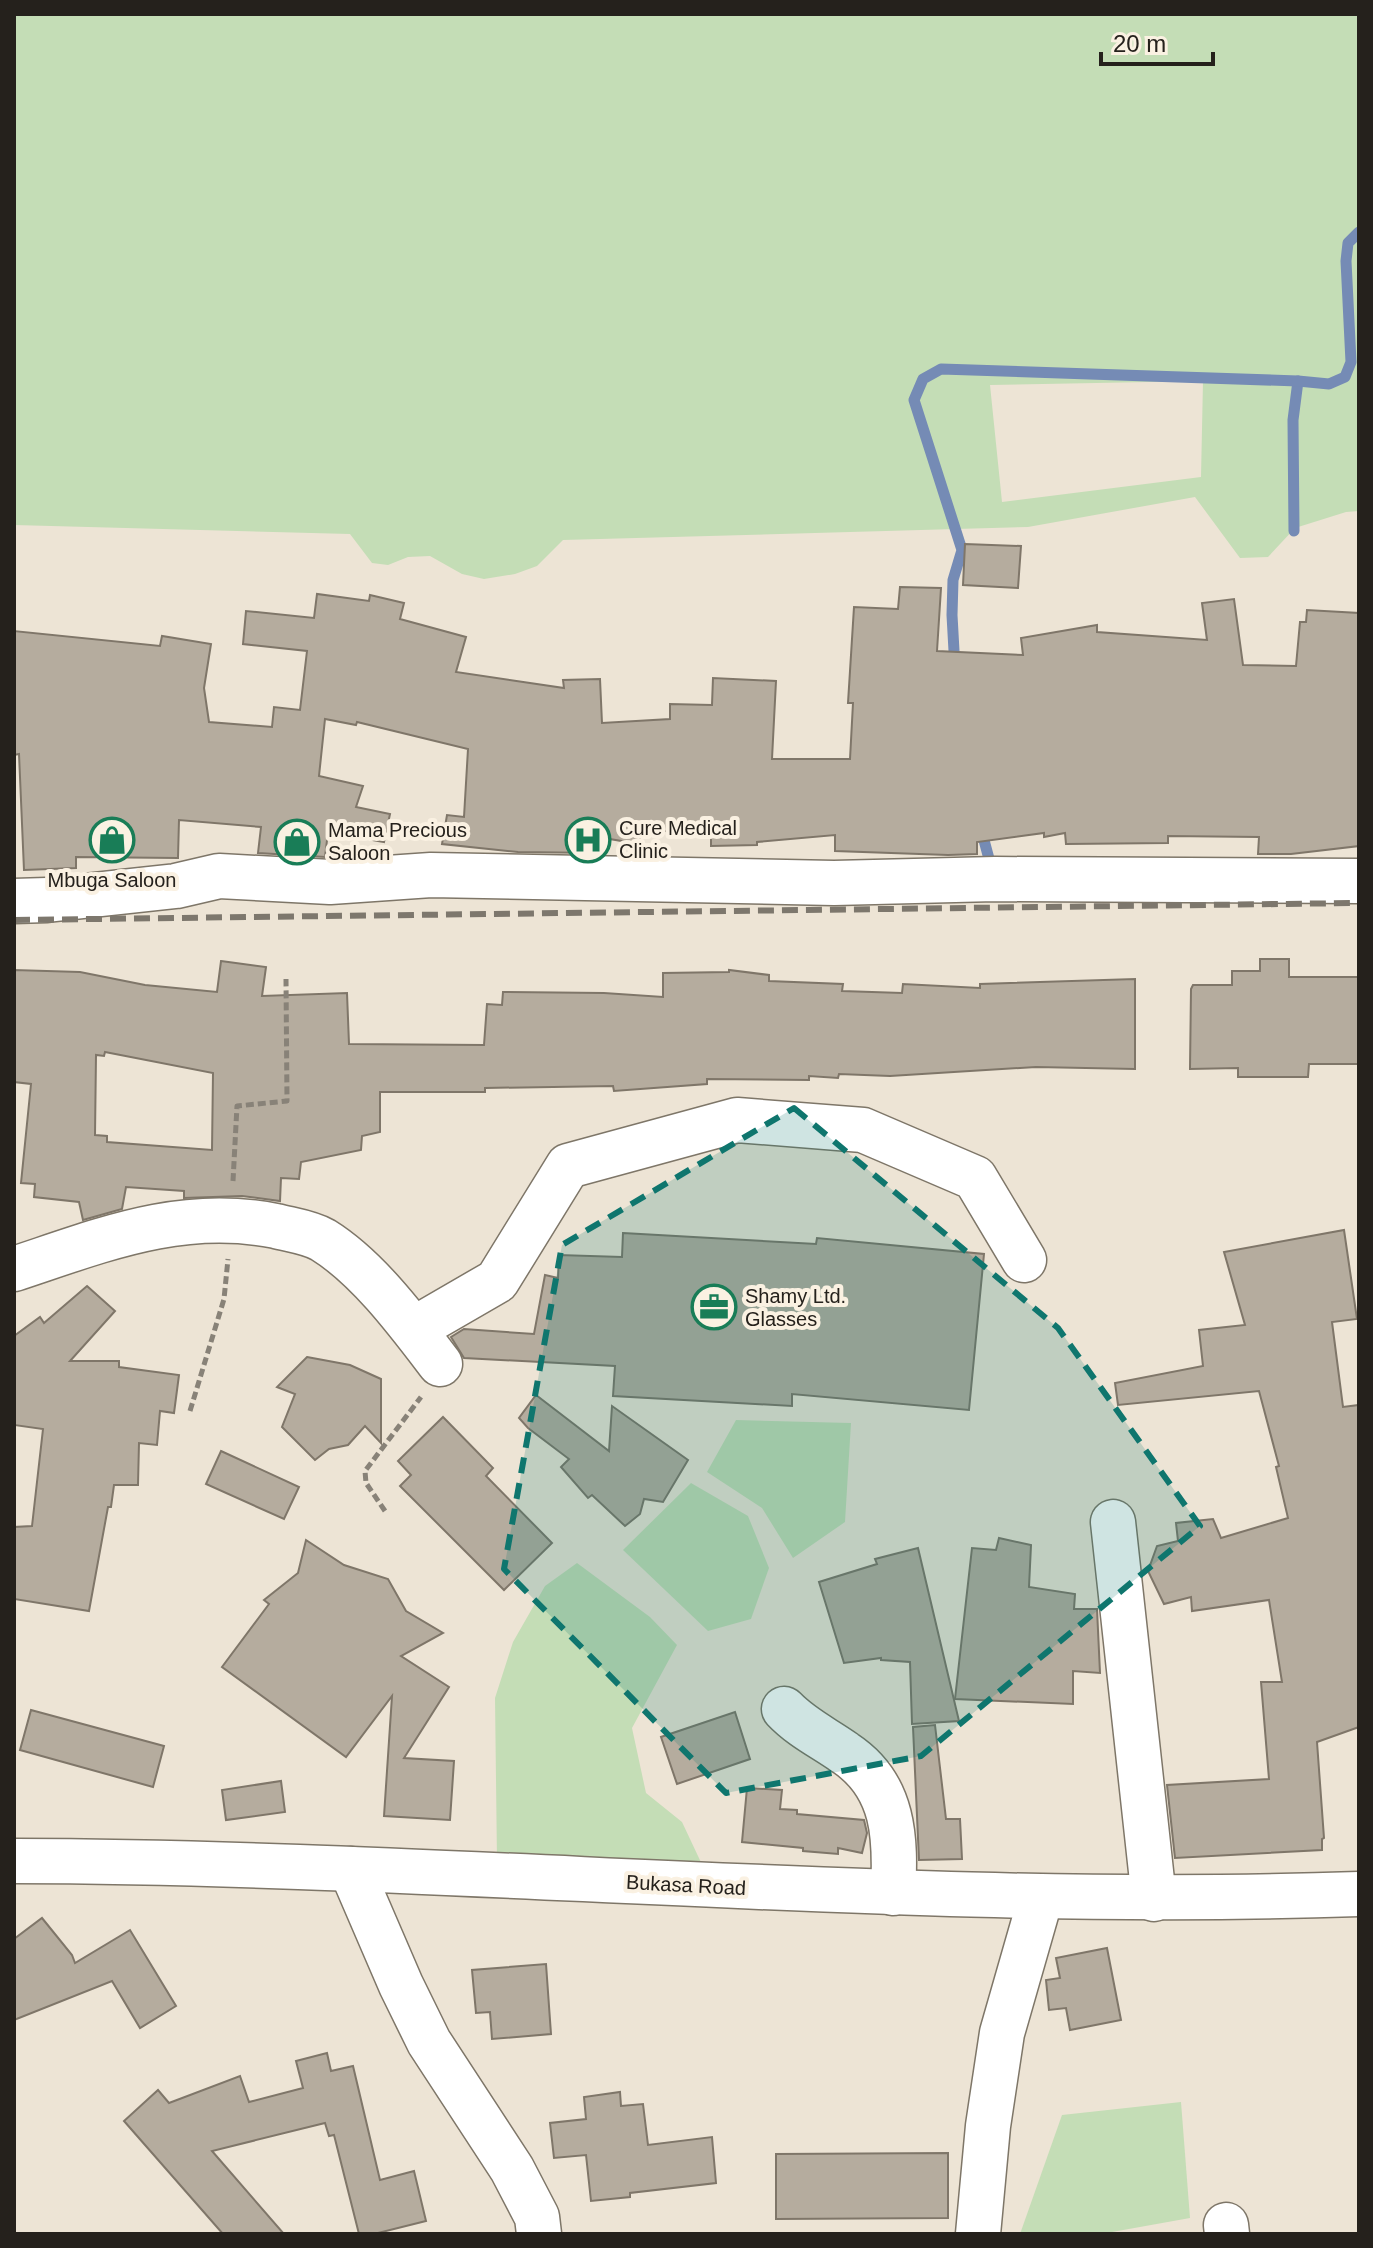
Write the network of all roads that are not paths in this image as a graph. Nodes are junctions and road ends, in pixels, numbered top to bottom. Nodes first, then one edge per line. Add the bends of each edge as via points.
1 (1359, 881) edge
2 (14, 901) edge
3 (1024, 1260) dead end
4 (14, 1269) edge
5 (414, 1329) junction
6 (440, 1364) road end
7 (1113, 1522) dead end
8 (784, 1709) dead end
9 (14, 1861) edge
10 (351, 1869) junction
11 (893, 1893) junction
12 (1359, 1894) edge
13 (1041, 1897) junction
14 (1154, 1899) junction
15 (539, 2234) edge
16 (978, 2234) edge

1 - 2 street via 834,883 431,875 330,882 219,876 176,886
3 - 5 street via 975,1178 863,1130 737,1120 568,1166 497,1281
4 - 5 street via 169,1222 270,1225 321,1239 355,1264
5 - 6 street
7 - 14 street
8 - 11 street via 866,1768 878,1787 895,1848
9 - 10 street, Bukasa Road
10 - 11 street, Bukasa Road
10 - 15 street via 429,2042 512,2169 537,2217
11 - 13 street, Bukasa Road
12 - 14 street, Bukasa Road
13 - 14 street, Bukasa Road
13 - 16 street via 1002,2033

